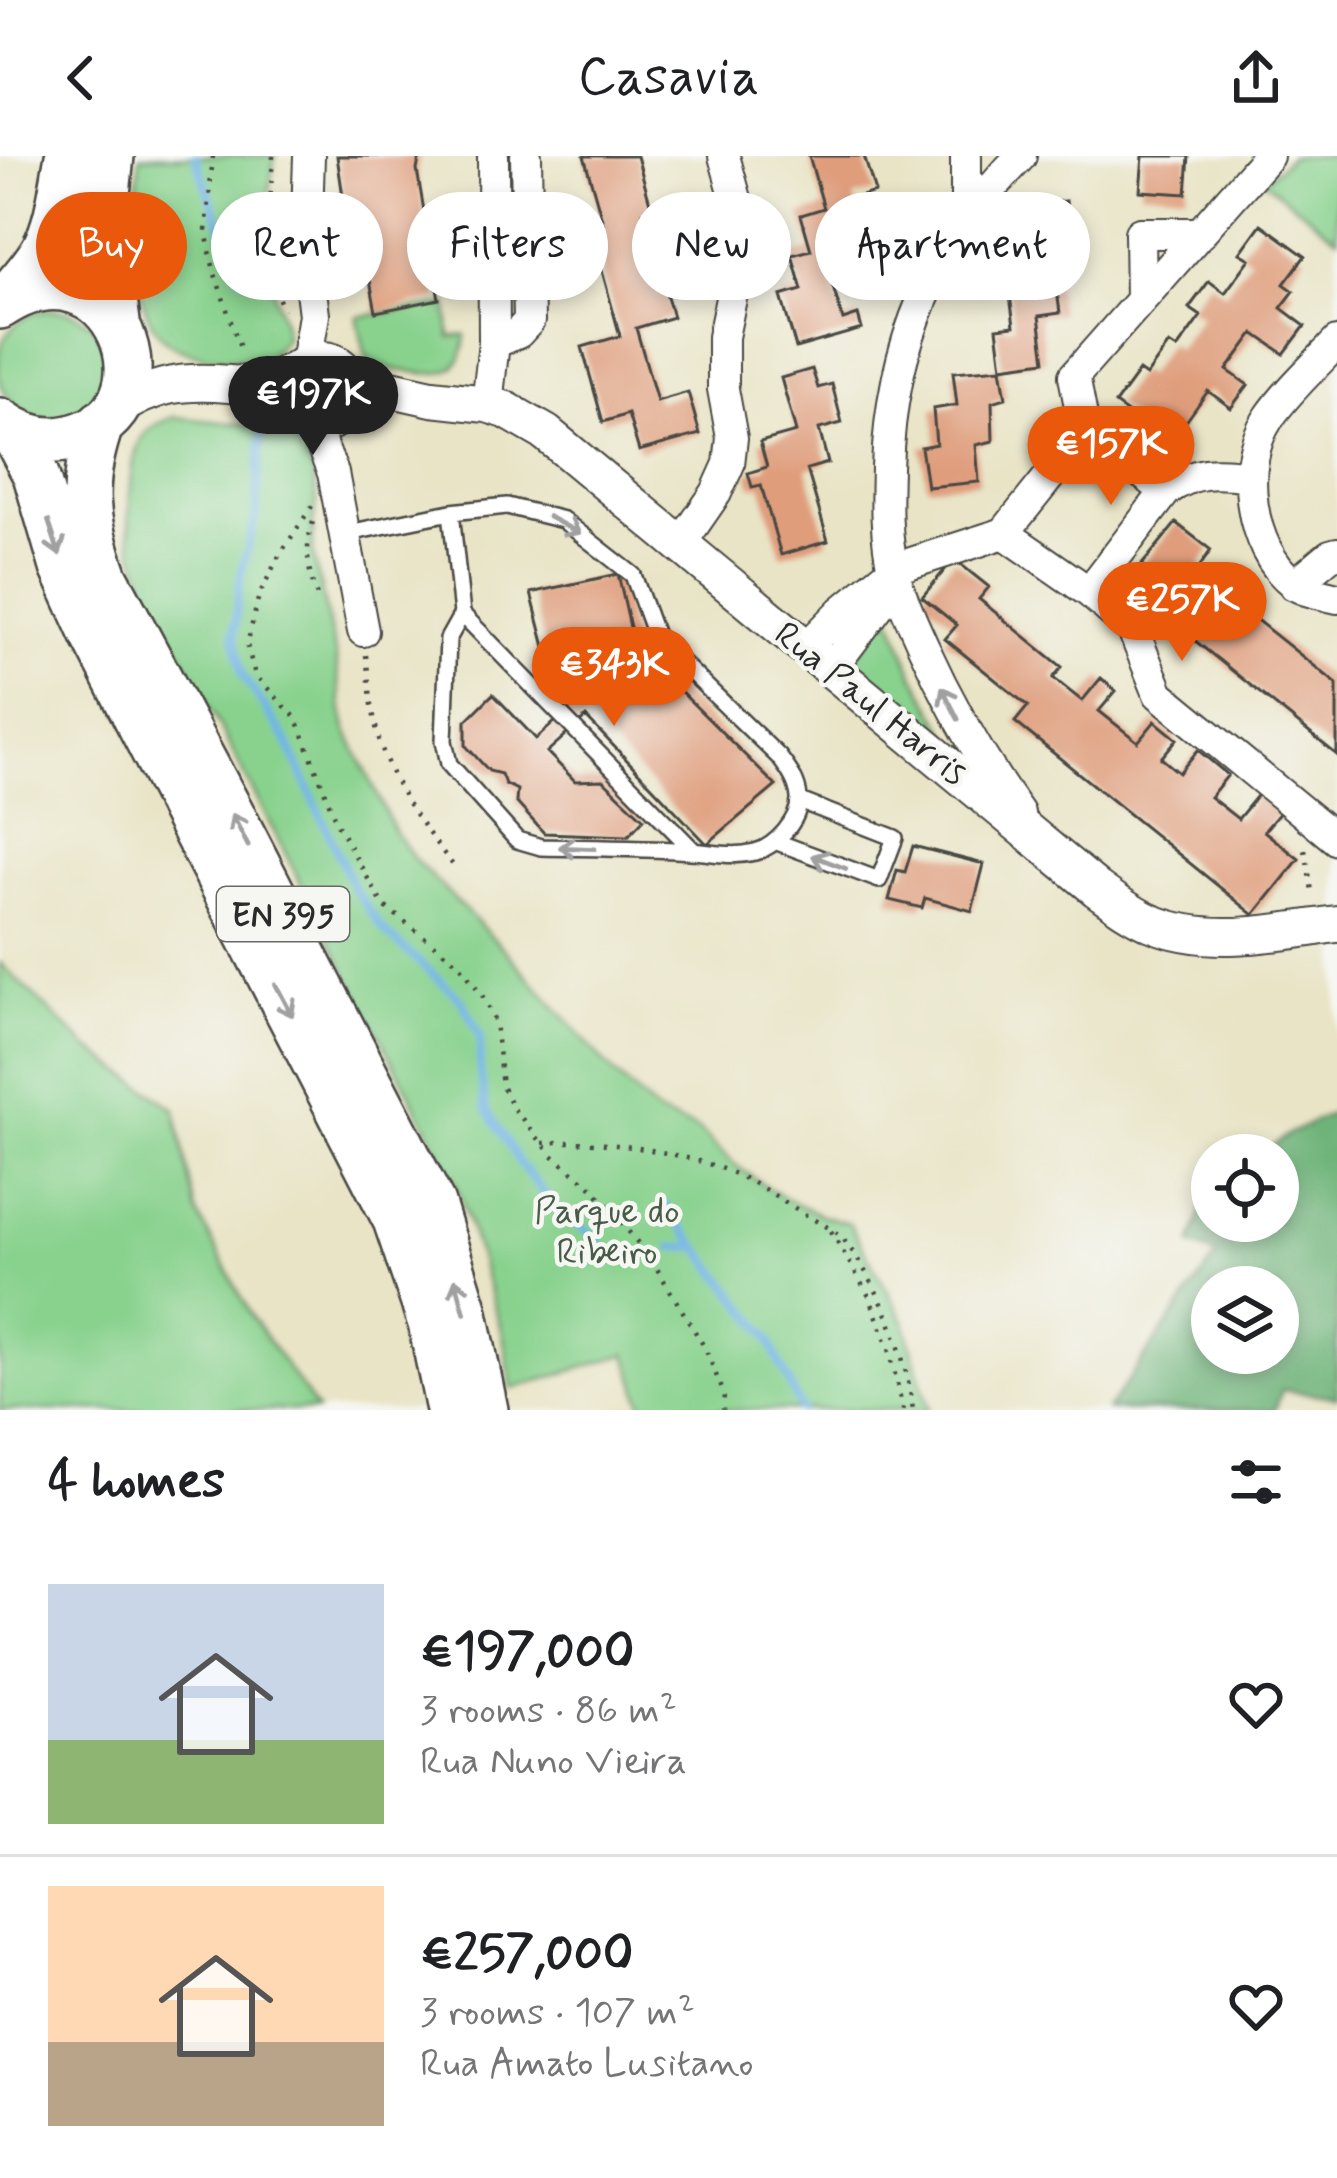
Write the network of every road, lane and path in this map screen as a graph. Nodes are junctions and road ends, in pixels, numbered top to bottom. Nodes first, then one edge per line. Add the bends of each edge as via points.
1 (68, 156) edge
2 (111, 156) edge
3 (213, 156) edge
4 (273, 156) edge
5 (309, 156) edge
6 (493, 156) edge
7 (526, 156) edge
8 (724, 156) edge
9 (966, 156) edge
10 (1021, 156) edge
11 (1268, 156) edge
12 (967, 192) edge
13 (990, 192) edge
14 (1201, 233) junction
15 (922, 300) edge
16 (1141, 300) junction
17 (0, 306) edge
18 (301, 316) junction
19 (120, 329) junction
20 (1337, 342) edge
21 (494, 343) junction
22 (189, 381) junction
23 (283, 384) junction
24 (346, 394) junction
25 (487, 404) junction
26 (108, 417) junction
27 (6, 426) edge
28 (1085, 432) junction
29 (333, 473) junction
30 (1251, 476) junction
31 (1166, 491) junction
32 (451, 512) junction
33 (1004, 533) junction
34 (344, 534) junction
35 (680, 545) junction
36 (1337, 553) edge
37 (893, 569) junction
38 (1294, 585) junction
39 (1089, 592) junction
40 (316, 596) dead end
41 (1337, 598) edge
42 (462, 614) junction
43 (363, 632) joint
44 (819, 659) junction
45 (800, 801) junction
46 (1298, 810) junction
47 (1036, 836) junction
48 (1337, 840) edge
49 (777, 842) junction
50 (694, 851) junction
51 (457, 870) dead end
52 (1328, 925) edge
53 (542, 1144) junction
54 (831, 1231) junction
55 (449, 1410) edge
56 (485, 1410) edge
57 (723, 1410) edge
58 (903, 1410) edge
59 (914, 1410) edge

1 - 17 main road via 46,246
2 - 19 main road, EN 395 via 104,222
3 - 23 path via 206,232 214,271 242,350
4 - 18 path via 271,269 276,296
5 - 18 street
6 - 21 street
7 - 21 street via 530,321
8 - 35 street via 745,231 723,338 732,438 716,493
9 - 12 street
10 - 13 street
11 - 14 street
14 - 16 street
14 - 16 street via 1140,233
15 - 37 street via 888,433
16 - 28 street via 1074,376
17 - 19 main road via 62,287 102,305
18 - 23 street via 312,336
18 - 24 street via 321,334
19 - 22 street
19 - 26 main road, EN 395 via 128,378
20 - 30 street via 1265,422
21 - 25 street
22 - 23 street
22 - 26 street via 153,390
23 - 24 street via 328,360
23 - 24 street via 320,422 331,421
23 - 29 street
24 - 25 street, Rua Paul Harris
24 - 29 street
25 - 35 street, Rua Paul Harris via 546,433
26 - 27 main road, EN 395 via 58,441
56 -> 26 main road, EN 395 via 432,1204 105,577 91,539 86,474
27 -> 55 main road, EN 395 via 36,475 93,633 396,1220
28 - 31 street
28 - 33 street
29 - 34 street
30 - 31 street via 1211,472
30 - 38 street via 1258,530
31 - 39 street
32 - 34 lane
32 - 42 lane
32 -> 45 lane via 507,506 562,520 633,574 656,638 779,757
33 - 37 street
33 - 39 street
34 - 43 street
35 - 44 street, Rua Paul Harris
36 - 38 street
37 - 44 street via 884,599
47 -> 37 street via 948,700
38 - 41 street
39 - 46 street via 1133,630 1159,694
40 - 53 path via 308,564 312,506 259,595 248,644 255,675 297,719 337,824 383,905 459,964 482,995 495,1022 502,1086
42 - 50 lane
50 -> 42 lane via 517,840 449,764 448,639
43 - 51 path via 377,734 421,826
44 - 47 street, Rua Paul Harris
45 - 49 lane
45 -> 49 lane via 895,838 879,880
46 - 48 street
46 - 52 path
47 - 52 street, Rua Paul Harris via 1154,925 1210,936
49 - 50 lane via 733,856
53 - 54 path via 692,1159
53 - 57 path via 592,1188 651,1259 705,1348
54 - 58 path via 870,1298
54 - 59 path via 841,1234 877,1292

